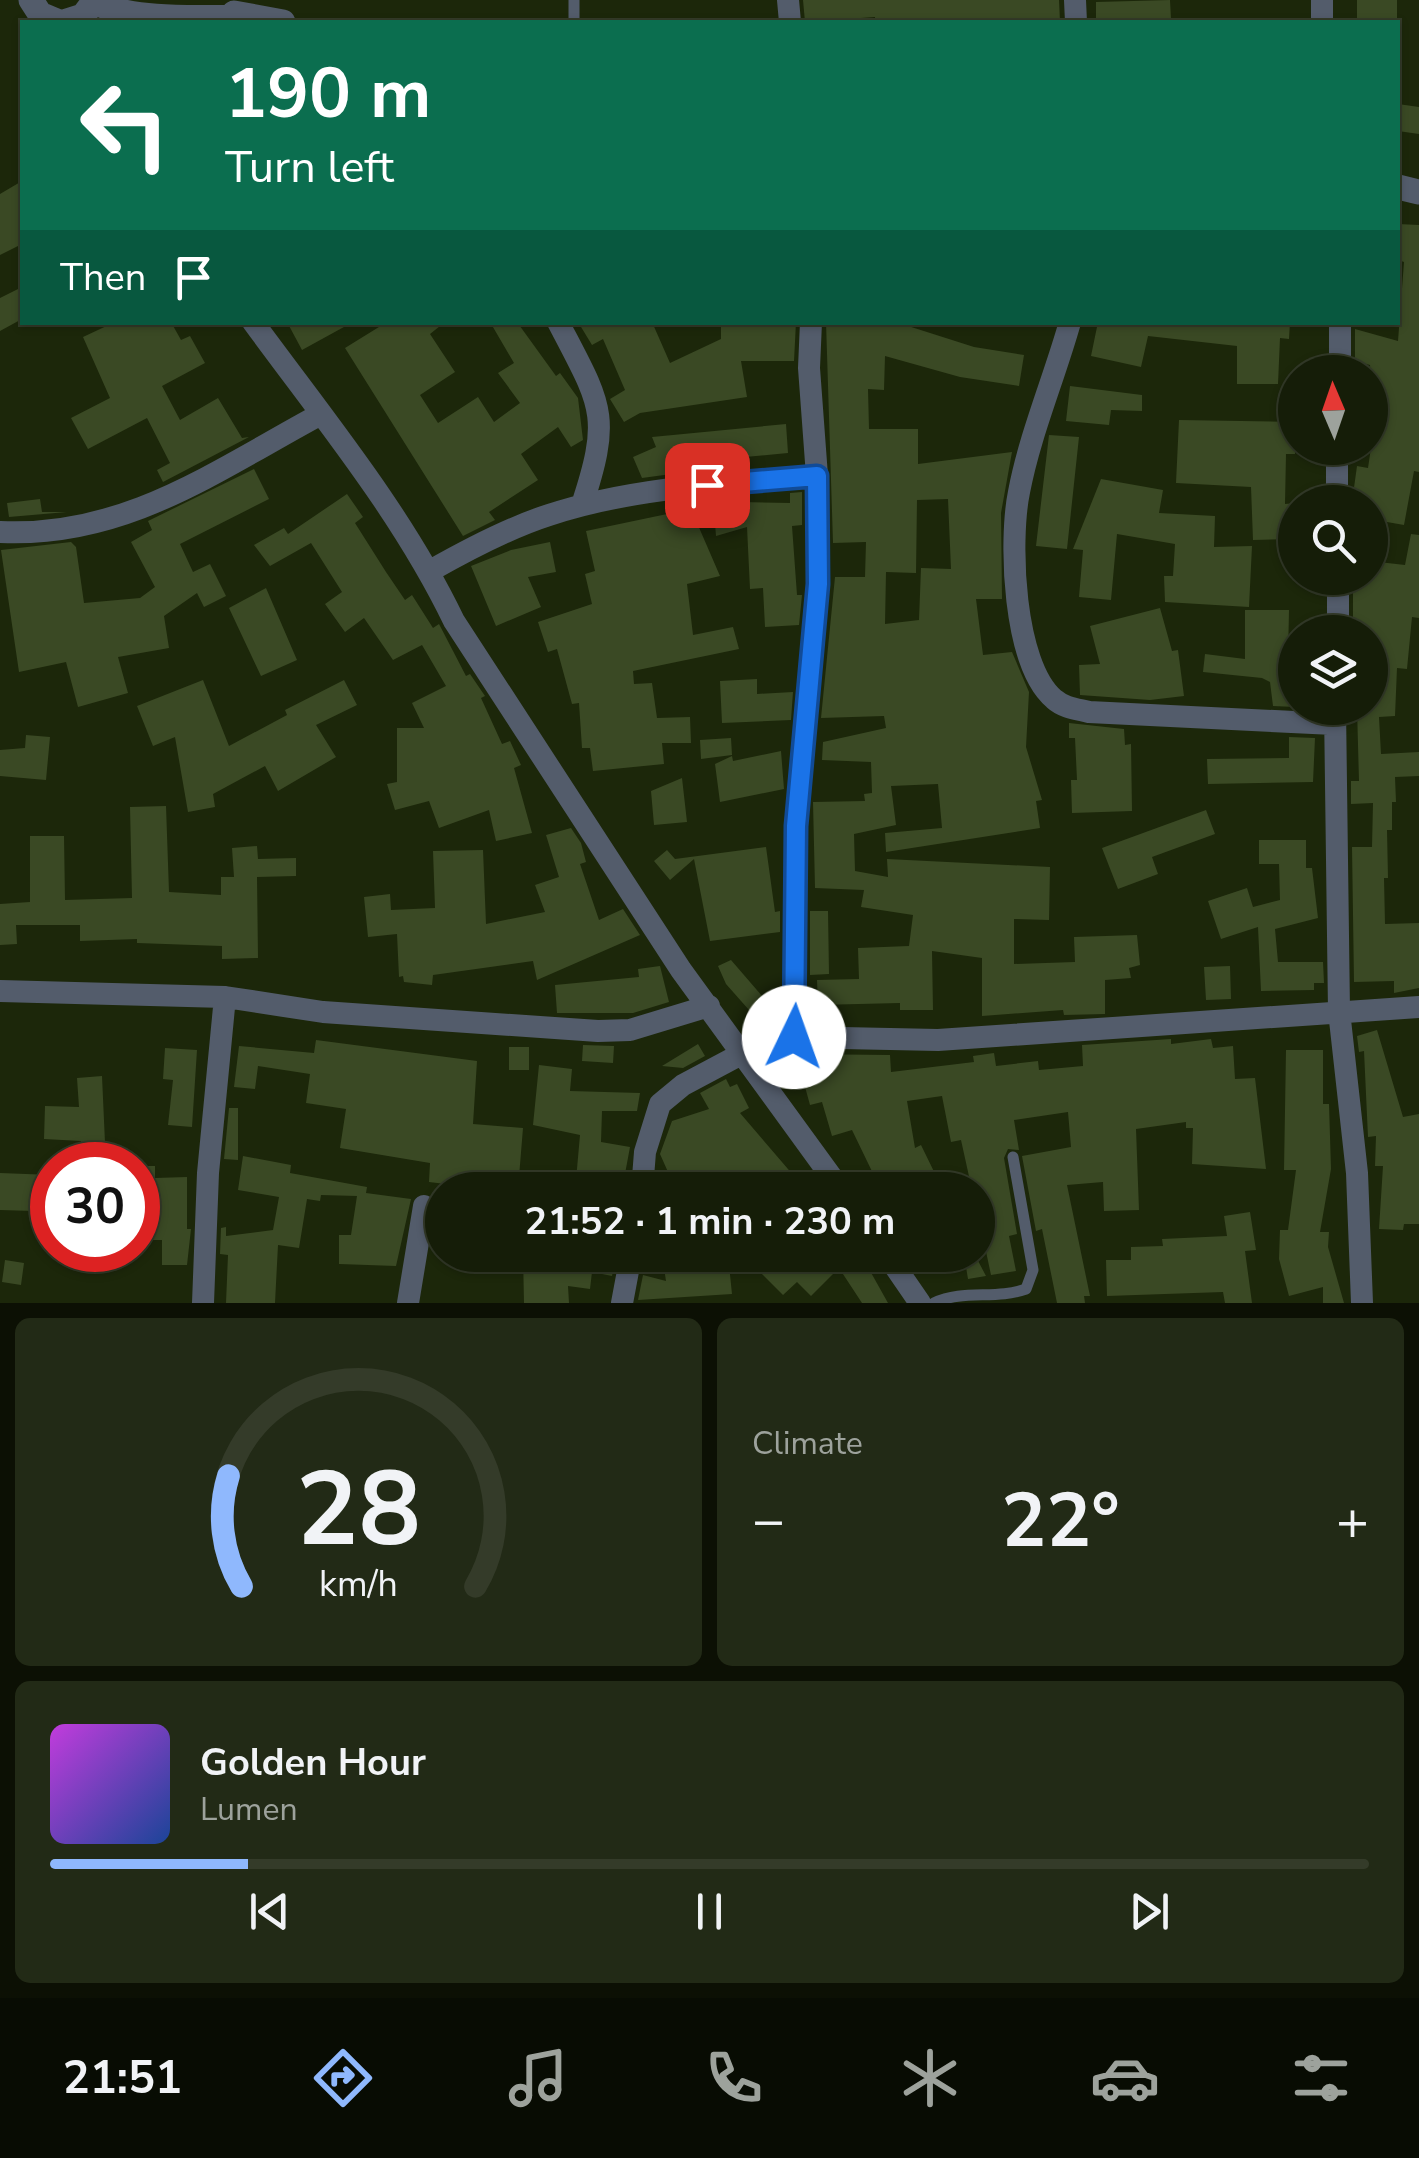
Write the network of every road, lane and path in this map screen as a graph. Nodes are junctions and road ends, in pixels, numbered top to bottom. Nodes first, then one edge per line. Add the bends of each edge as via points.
1 (196, 0) edge
2 (92, 8) edge
3 (43, 12) edge
4 (248, 17) junction
5 (270, 20) edge
6 (256, 325) edge
7 (559, 325) edge
8 (811, 325) edge
9 (1069, 325) edge
10 (1340, 325) edge
11 (1340, 355) edge
12 (321, 414) junction
13 (817, 476) junction
14 (582, 505) junction
15 (0, 532) edge
16 (430, 571) junction
17 (1278, 715) edge
18 (1335, 725) edge
19 (0, 991) edge
20 (225, 997) junction
21 (710, 1006) junction
22 (1419, 1007) edge
23 (1339, 1011) junction
24 (794, 1037) junction
25 (744, 1052) junction
26 (1013, 1157) dead end
27 (643, 1172) edge
28 (828, 1172) edge
29 (424, 1206) dead end
30 (628, 1272) edge
31 (899, 1272) edge
32 (202, 1303) edge
33 (408, 1303) edge
34 (622, 1303) edge
35 (920, 1303) edge
36 (934, 1303) edge
37 (1362, 1303) edge

1 - 4 street
2 - 3 street
2 - 4 street
4 - 5 street
6 - 12 street
7 - 14 street via 602,418 600,452
8 - 13 street
9 - 17 street via 1014,518 1022,624 1042,686 1069,708 1089,712
10 - 11 street
12 - 15 street via 157,502 92,527
12 - 16 street
13 - 14 street
13 - 24 street via 818,584 796,826
14 - 16 street
16 - 21 street via 454,621
18 - 23 street
19 - 20 street
20 - 21 street via 323,1012 598,1031 630,1030
20 - 32 street
21 - 25 street
22 - 23 street
23 - 24 street via 938,1040
23 - 37 street via 1357,1172
24 - 25 street
25 - 27 street via 660,1104
25 - 28 street
26 - 36 lane via 1033,1270 1026,1289
29 - 33 street
30 - 34 street
31 - 35 street

